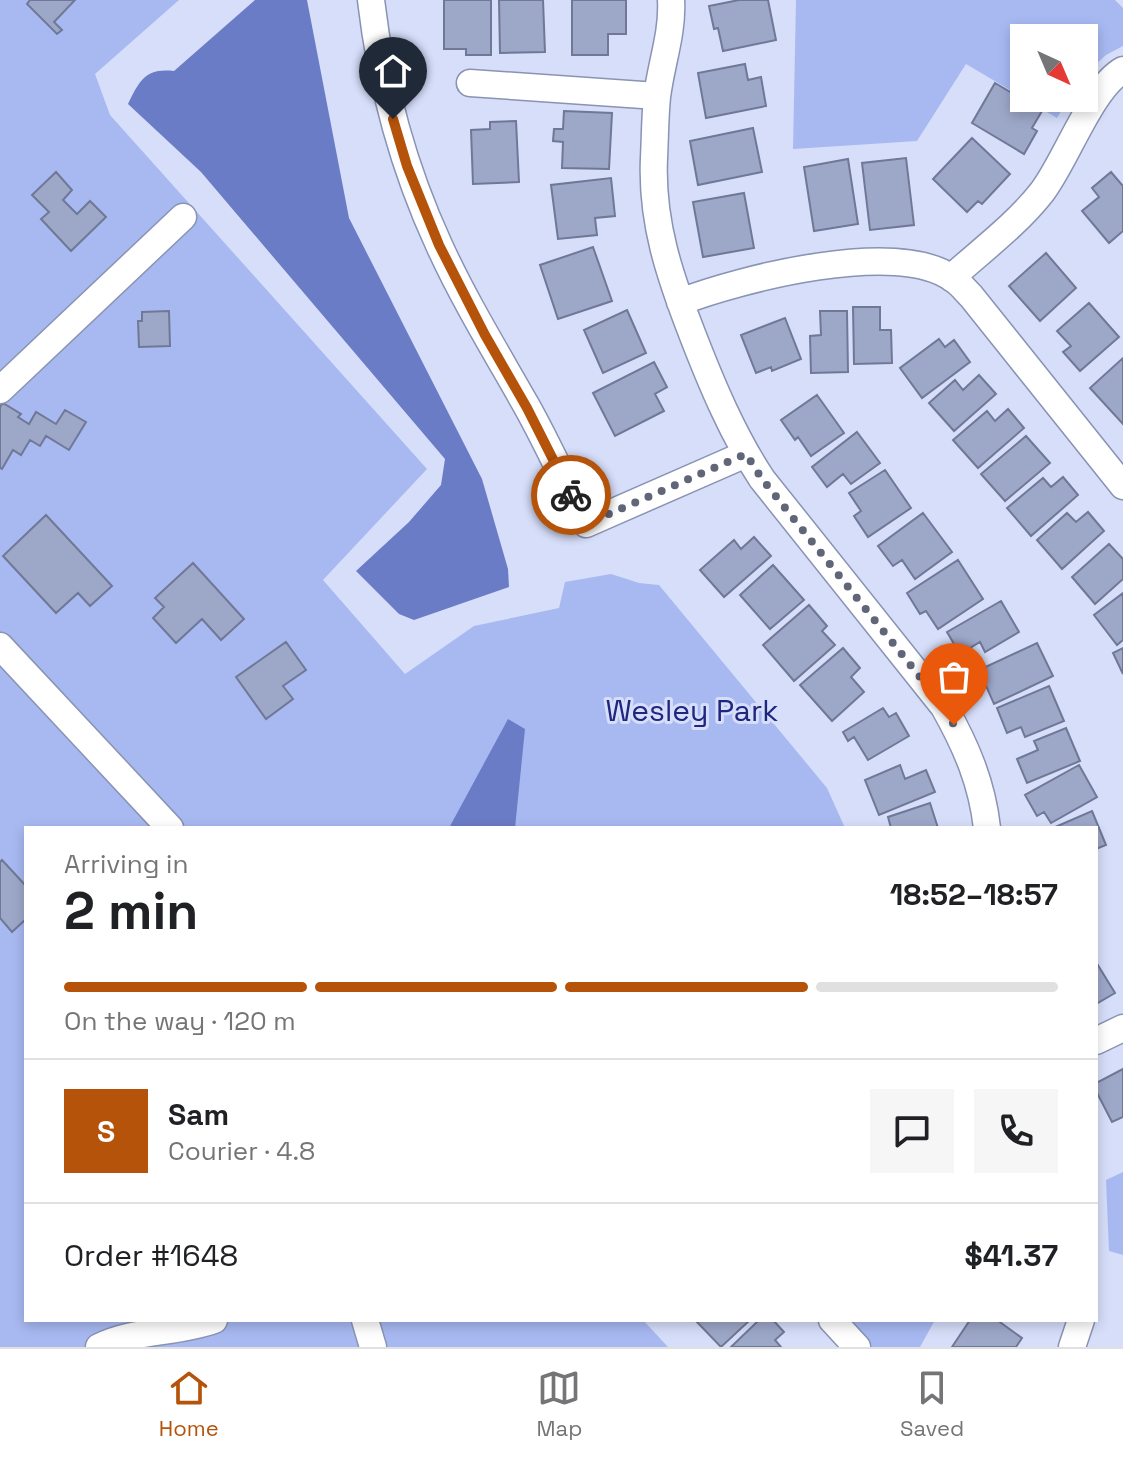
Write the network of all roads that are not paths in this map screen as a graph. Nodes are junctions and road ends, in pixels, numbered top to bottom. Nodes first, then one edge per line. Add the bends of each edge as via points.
1 (371, 0) edge
2 (671, 0) edge
3 (1123, 70) edge
4 (470, 83) dead end
5 (657, 96) junction
6 (183, 217) dead end
7 (952, 277) junction
8 (680, 302) junction
9 (0, 390) edge
10 (746, 454) junction
11 (1123, 486) edge
12 (0, 646) edge
13 (168, 826) edge
14 (987, 826) edge
15 (1123, 1028) edge
16 (1098, 1040) edge
17 (208, 1322) edge
18 (366, 1322) edge
19 (834, 1322) edge
20 (1080, 1322) edge
21 (99, 1347) edge
22 (373, 1347) edge
23 (857, 1347) edge
24 (1072, 1347) edge

1 - 10 street via 386,96 439,245 586,524
2 - 5 street
3 - 7 street via 1100,92 1041,193
4 - 5 street
5 - 8 street via 654,204 663,254
6 - 9 street
7 - 8 street via 895,261 869,261 750,278
7 - 11 street
8 - 10 street
10 - 14 street via 944,707 977,778
12 - 13 street
15 - 16 street
17 - 21 street
18 - 22 street
19 - 23 street
20 - 24 street

